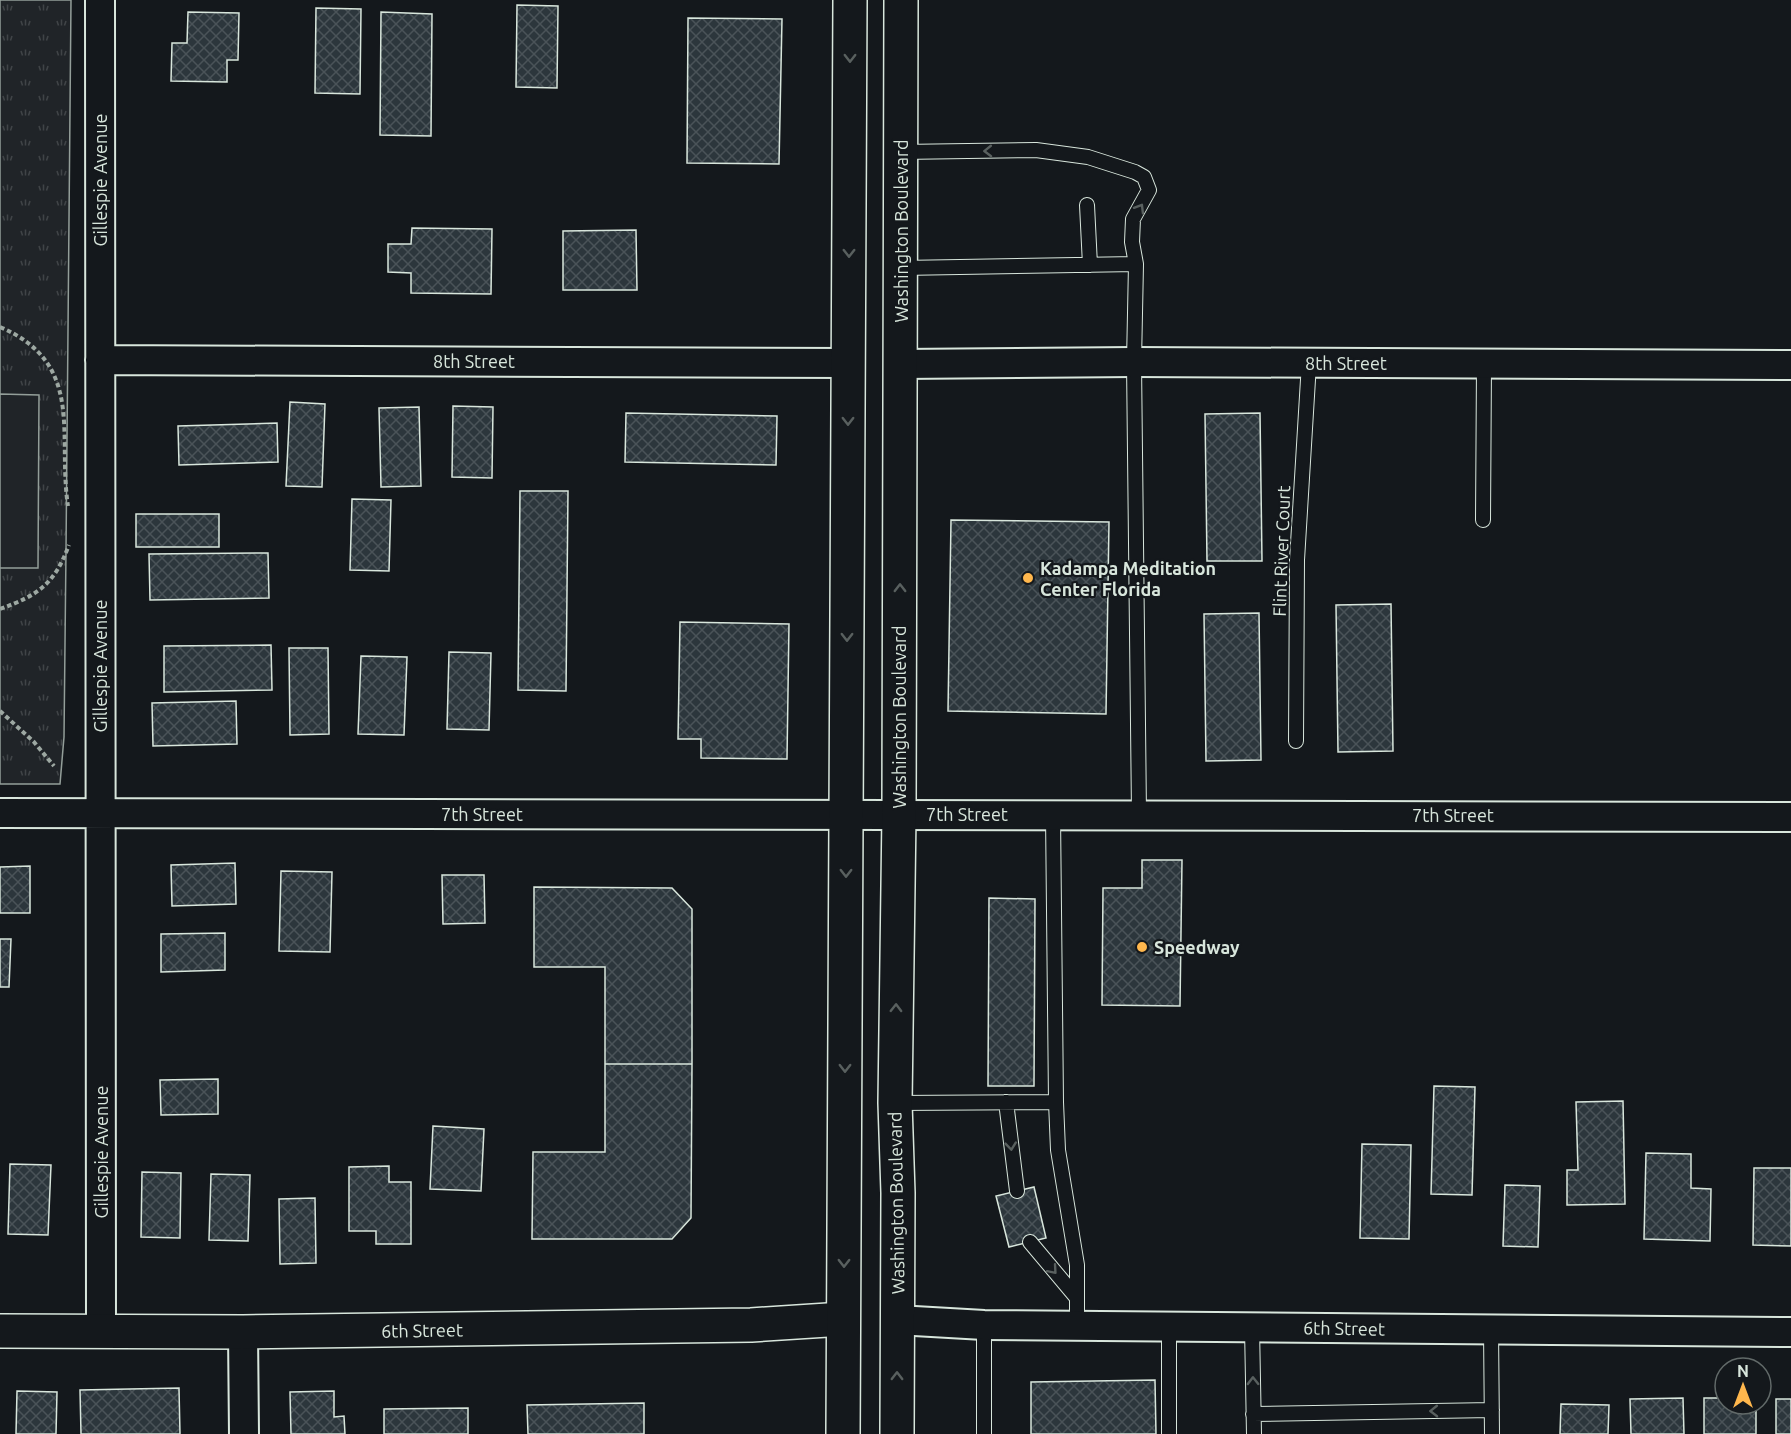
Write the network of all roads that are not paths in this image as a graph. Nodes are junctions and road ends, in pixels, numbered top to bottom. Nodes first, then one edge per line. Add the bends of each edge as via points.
1 (100, 0) edge
2 (850, 0) edge
3 (901, 0) edge
4 (901, 152) junction
5 (1087, 205) dead end
6 (1136, 264) junction
7 (1089, 265) junction
8 (901, 268) junction
9 (100, 360) junction
10 (1134, 362) junction
11 (849, 363) junction
12 (1310, 363) junction
13 (900, 364) junction
14 (1484, 364) junction
15 (1791, 365) edge
16 (1483, 520) dead end
17 (1296, 741) dead end
18 (0, 813) edge
19 (100, 813) junction
20 (847, 814) junction
21 (899, 814) junction
22 (1053, 814) junction
23 (1139, 814) junction
24 (1791, 817) edge
25 (1006, 1101) junction
26 (1056, 1101) junction
27 (895, 1102) junction
28 (1017, 1191) dead end
29 (1030, 1242) dead end
30 (1077, 1312) junction
31 (843, 1319) junction
32 (897, 1320) junction
33 (984, 1325) junction
34 (1169, 1326) junction
35 (1252, 1327) junction
36 (1491, 1329) junction
37 (0, 1331) edge
38 (101, 1332) junction
39 (243, 1332) junction
40 (1791, 1332) edge
41 (1492, 1410) junction
42 (1253, 1414) junction
43 (843, 1419) edge
44 (244, 1434) edge
45 (865, 1434) edge
46 (897, 1434) edge
47 (984, 1434) edge
48 (1169, 1434) edge
49 (1254, 1434) edge
50 (1492, 1434) edge

1 - 9 street, Gillespie Avenue
2 -> 11 main road
3 - 4 main road, Washington Boulevard
6 -> 4 lane via 1133,219 1149,190 1144,177 1135,172 1088,157 1036,150
4 - 8 main road, Washington Boulevard
5 - 7 lane
6 - 7 lane
6 - 10 lane
7 - 8 lane
8 - 13 main road, Washington Boulevard
9 - 11 street, 8th Street
9 - 19 street, Gillespie Avenue
10 - 12 street, 8th Street
10 - 13 street, 8th Street
10 - 23 lane
11 -> 20 main road
12 - 14 street, 8th Street
12 - 17 lane, Flint River Court via 1297,560
21 -> 13 main road, Washington Boulevard
14 - 15 street, 8th Street
14 - 16 lane
18 - 19 street, 7th Street
19 - 20 street, 7th Street
19 - 38 street, Gillespie Avenue
20 - 21 street, 7th Street
20 -> 31 main road
21 - 22 street, 7th Street
27 -> 21 main road, Washington Boulevard
22 - 23 street, 7th Street
22 - 26 lane
23 - 24 street, 7th Street
25 - 26 lane
25 - 27 lane
25 -> 28 lane
26 - 30 lane via 1058,1150 1077,1265
27 - 32 main road, Washington Boulevard
29 -> 30 lane
30 - 33 street, 6th Street
30 - 34 street, 6th Street
31 - 39 main road, 6th Street via 751,1325
31 - 43 main road
32 - 33 street, 6th Street
46 -> 32 main road, Washington Boulevard
33 - 47 lane
34 - 35 street, 6th Street
34 - 48 lane
35 - 36 street, 6th Street
42 -> 35 lane
36 - 40 street, 6th Street
36 - 41 lane
37 - 38 main road, 6th Street
38 - 39 main road, 6th Street
39 - 44 street
41 -> 42 lane
41 - 50 lane
42 - 49 lane
43 - 45 main road

